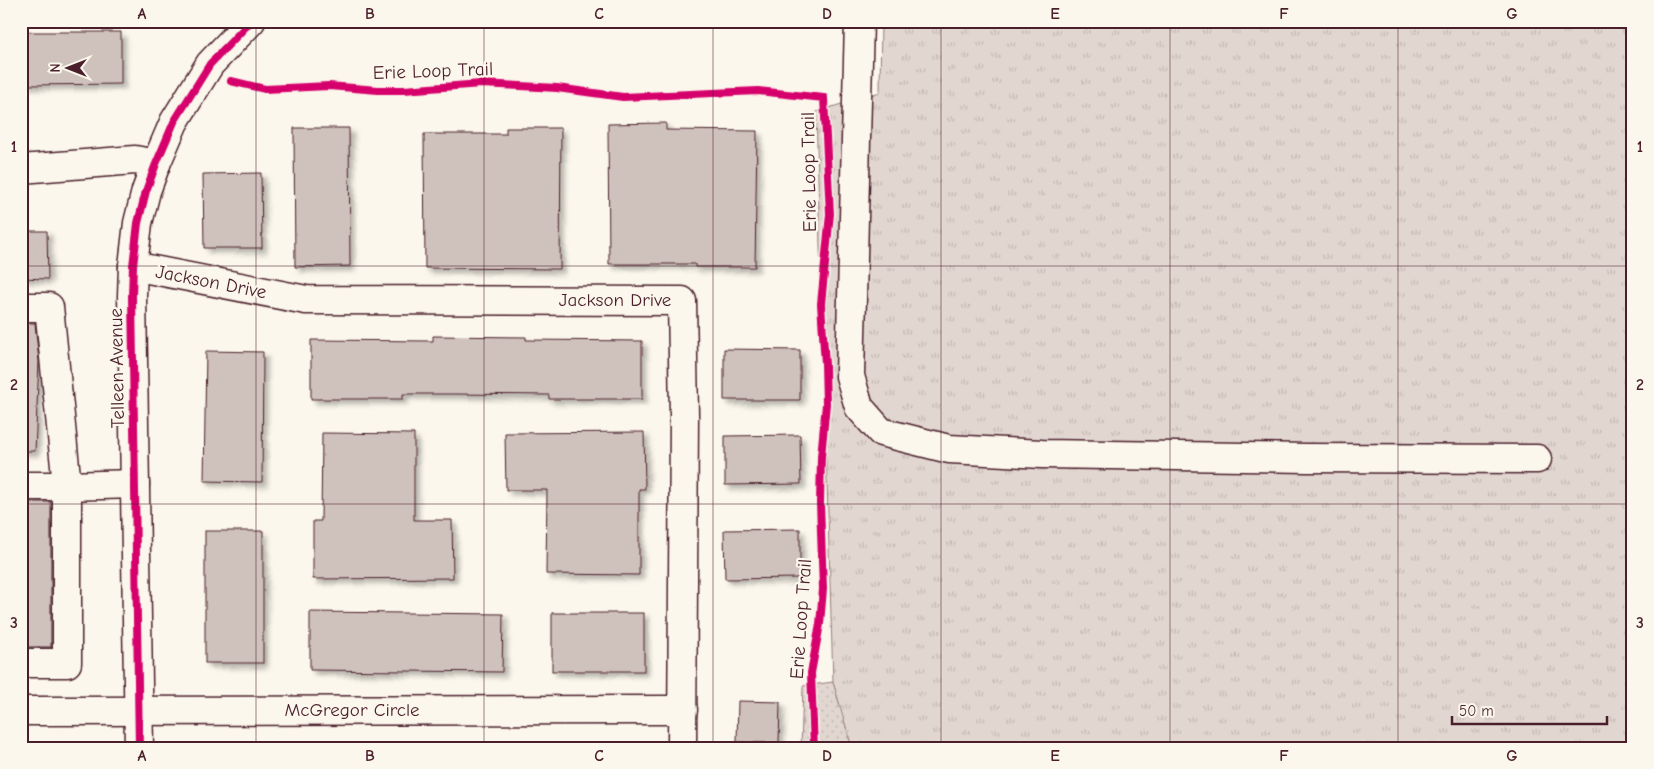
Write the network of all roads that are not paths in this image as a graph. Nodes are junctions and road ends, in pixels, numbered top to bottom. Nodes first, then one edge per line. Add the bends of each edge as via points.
1 (859, 21) edge
2 (244, 23) edge
3 (156, 164) junction
4 (21, 169) edge
5 (133, 266) junction
6 (21, 307) edge
7 (1537, 459) dead end
8 (135, 484) junction
9 (21, 486) edge
10 (67, 486) junction
11 (21, 663) edge
12 (138, 710) junction
13 (683, 710) junction
14 (21, 711) edge
15 (138, 748) edge
16 (682, 748) edge

1 - 7 street via 850,376 859,407 881,432 950,449 1042,454
2 - 3 street, Telleen Avenue via 210,64 174,122
3 - 4 street via 135,160
3 - 5 street, Telleen Avenue via 138,223
5 - 8 street, Telleen Avenue
5 - 13 street, Jackson Drive via 306,300 682,301
6 - 10 street via 49,307
8 - 10 street
8 - 12 street, Telleen Avenue
9 - 10 street
10 - 11 street via 67,663
12 - 13 street, McGregor Circle
12 - 14 street, McGregor Circle
12 - 15 street, Telleen Avenue
13 - 16 street, Jackson Drive

